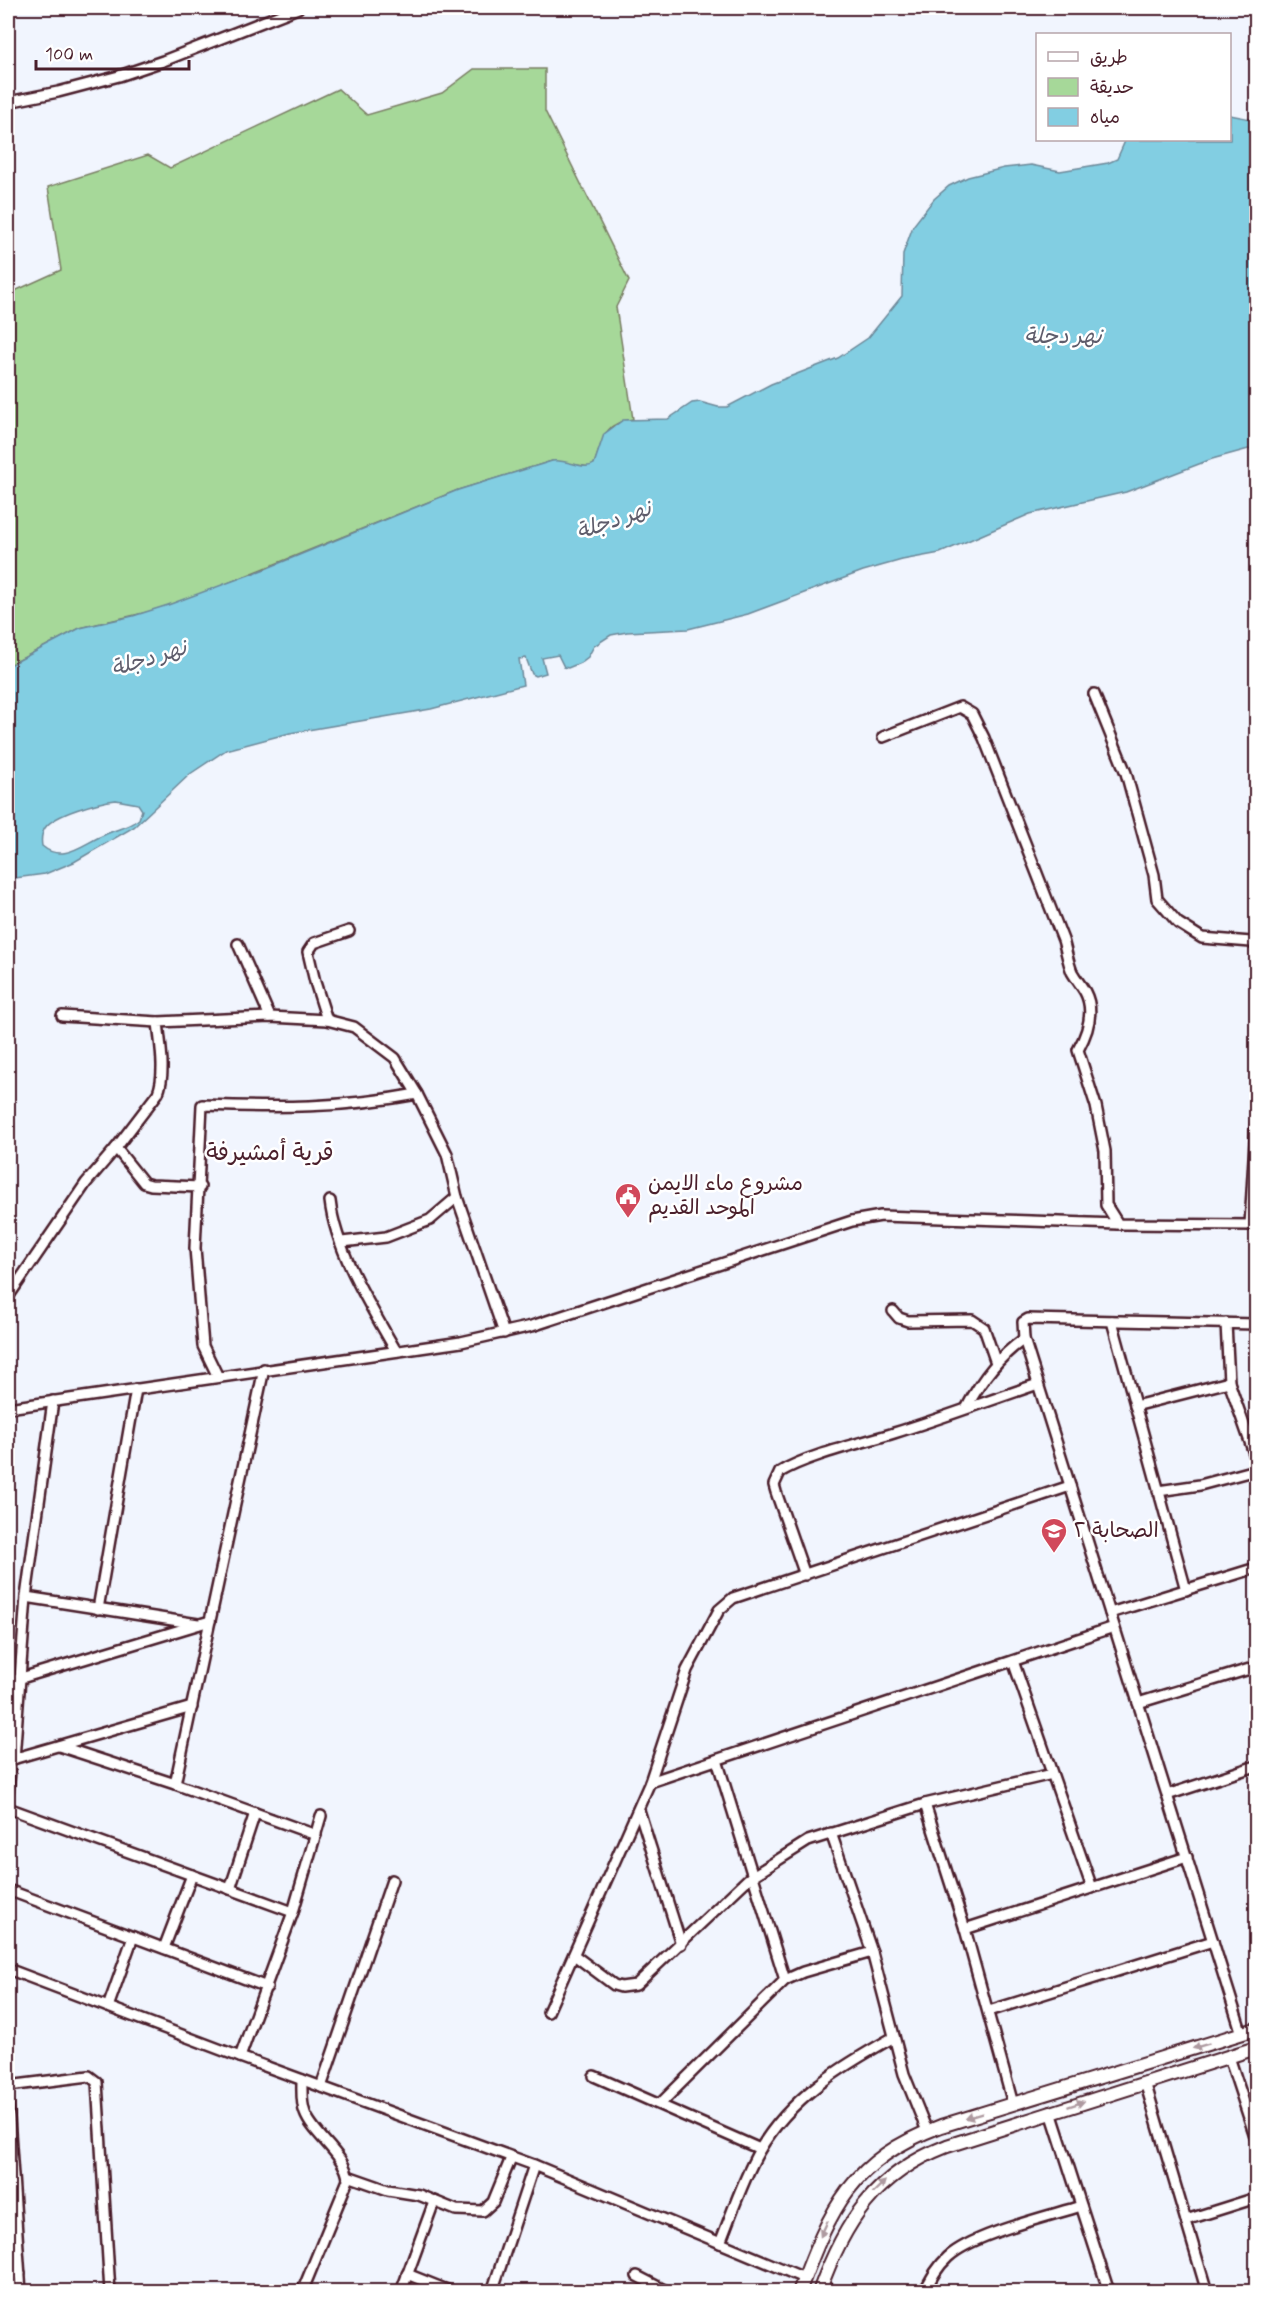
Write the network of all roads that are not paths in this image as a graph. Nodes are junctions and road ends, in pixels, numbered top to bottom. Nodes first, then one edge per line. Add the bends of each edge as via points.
1 (298, 8) edge
2 (8, 102) edge
3 (1094, 694) dead end
4 (883, 737) dead end
5 (350, 931) dead end
6 (238, 944) dead end
7 (1257, 946) edge
8 (62, 1016) dead end
9 (270, 1017) junction
10 (327, 1020) junction
11 (158, 1022) junction
12 (417, 1094) junction
13 (1257, 1124) edge
14 (116, 1148) junction
15 (200, 1187) junction
16 (457, 1197) junction
17 (330, 1201) dead end
18 (1118, 1224) junction
19 (1253, 1225) edge
20 (342, 1242) junction
21 (8, 1297) edge
22 (893, 1311) dead end
23 (1112, 1321) junction
24 (1226, 1323) junction
25 (1257, 1324) edge
26 (504, 1333) junction
27 (1024, 1339) junction
28 (396, 1351) junction
29 (996, 1363) junction
30 (264, 1369) junction
31 (218, 1377) junction
32 (1229, 1382) junction
33 (1038, 1383) junction
34 (136, 1389) junction
35 (53, 1401) junction
36 (1135, 1406) junction
37 (967, 1407) junction
38 (8, 1408) edge
39 (1257, 1460) edge
40 (1257, 1470) edge
41 (1070, 1486) junction
42 (1158, 1491) junction
43 (1257, 1569) edge
44 (805, 1575) junction
45 (1186, 1590) junction
46 (26, 1598) junction
47 (98, 1609) junction
48 (1110, 1613) junction
49 (206, 1623) junction
50 (1114, 1627) junction
51 (1013, 1661) junction
52 (1257, 1667) edge
53 (18, 1679) junction
54 (8, 1682) edge
55 (1138, 1703) junction
56 (192, 1707) junction
57 (59, 1746) junction
58 (10, 1759) edge
59 (717, 1760) junction
60 (1257, 1766) edge
61 (1052, 1774) junction
62 (650, 1782) junction
63 (176, 1784) junction
64 (8, 1792) edge
65 (1167, 1795) junction
66 (925, 1804) junction
67 (8, 1808) edge
68 (639, 1810) junction
69 (255, 1813) junction
70 (321, 1815) dead end
71 (831, 1833) junction
72 (316, 1835) junction
73 (1187, 1857) junction
74 (192, 1875) junction
75 (754, 1875) junction
76 (392, 1880) dead end
77 (1092, 1888) junction
78 (230, 1889) junction
79 (8, 1890) edge
80 (293, 1912) junction
81 (964, 1929) junction
82 (133, 1937) junction
83 (1213, 1941) junction
84 (681, 1944) junction
85 (164, 1948) junction
86 (872, 1952) junction
87 (574, 1955) junction
88 (8, 1969) edge
89 (785, 1980) junction
90 (267, 1987) junction
91 (108, 2007) junction
92 (989, 2011) junction
93 (548, 2012) dead end
94 (1257, 2029) edge
95 (1242, 2034) junction
96 (894, 2037) junction
97 (1257, 2048) edge
98 (1170, 2055) junction
99 (240, 2057) junction
100 (1229, 2057) junction
101 (1175, 2073) junction
102 (594, 2076) dead end
103 (302, 2080) junction
104 (1145, 2082) junction
105 (8, 2086) edge
106 (321, 2087) junction
107 (8, 2103) edge
108 (660, 2104) junction
109 (1013, 2104) junction
110 (1051, 2112) junction
111 (927, 2131) junction
112 (1257, 2139) edge
113 (760, 2149) junction
114 (511, 2158) junction
115 (534, 2165) junction
116 (348, 2176) junction
117 (10, 2182) edge
118 (1257, 2198) edge
119 (434, 2202) junction
120 (1081, 2206) junction
121 (1186, 2220) junction
122 (720, 2243) junction
123 (816, 2249) junction
124 (833, 2256) junction
125 (20, 2273) junction
126 (407, 2274) junction
127 (8, 2276) edge
128 (637, 2276) dead end
129 (804, 2278) junction
130 (820, 2288) edge
131 (21, 2292) edge
132 (110, 2292) edge
133 (302, 2292) edge
134 (401, 2292) edge
135 (452, 2292) edge
136 (492, 2292) edge
137 (668, 2292) edge
138 (799, 2292) edge
139 (836, 2292) edge
140 (924, 2292) edge
141 (1109, 2292) edge
142 (1207, 2292) edge

1 - 2 street via 119,76
3 - 7 street via 1126,773 1157,899 1178,923 1202,938 1251,942
4 - 18 street via 960,707 972,714 984,738 1071,969 1086,994 1090,1021 1078,1050 1105,1151 1106,1205
5 - 10 street via 314,943 308,952
6 - 9 street
8 - 11 street
9 - 10 street
9 - 11 street
10 - 12 street via 354,1027 395,1058
11 - 14 street via 160,1087
12 - 15 street via 374,1102 290,1108 202,1105
12 - 16 street via 447,1154
13 - 19 street
14 - 15 street via 144,1183
14 - 21 street via 86,1183
15 - 31 street via 195,1248 198,1288 204,1346
16 - 20 street via 430,1220 397,1233
16 - 26 street
17 - 20 street
18 - 19 street
18 - 26 street via 882,1216 852,1221
20 - 28 street via 354,1276
22 - 29 street via 903,1320 965,1318 978,1323 987,1334
23 - 24 street
23 - 27 street via 1028,1319 1023,1322
23 - 36 street
24 - 25 street
24 - 32 street
26 - 28 street
27 - 29 street
27 - 33 street
28 - 30 street
29 - 37 street
30 - 31 street
30 - 49 street
31 - 34 street
32 - 36 street
32 - 39 street
33 - 37 street
33 - 41 street
34 - 35 street
34 - 47 street
35 - 38 street
35 - 46 street
36 - 42 street
37 - 44 street via 945,1418 780,1472 774,1485
40 - 42 street
41 - 44 street
41 - 48 street
42 - 45 street
43 - 45 street
44 - 62 street via 733,1599 719,1610 687,1670
45 - 48 street
46 - 47 street
46 - 53 street
47 - 49 street
48 - 50 street
49 - 53 street
49 - 56 street
50 - 51 street
50 - 55 street
51 - 59 street
51 - 61 street
52 - 55 street
53 - 54 street
53 - 58 street
55 - 65 street
56 - 57 street
56 - 63 street
57 - 58 street
57 - 63 street
58 - 64 street
59 - 62 street
59 - 75 street
60 - 65 street
61 - 66 street
61 - 77 street
62 - 68 street
63 - 69 street
65 - 73 street
66 - 71 street
66 - 81 street
67 - 74 street
68 - 84 street
68 - 87 street
69 - 72 street
69 - 78 street
70 - 72 street
71 - 75 street via 808,1841
71 - 86 street
72 - 80 street
73 - 77 street
73 - 83 street
74 - 78 street
74 - 85 street
75 - 84 street
75 - 89 street
76 - 106 street
77 - 81 street
78 - 80 street
79 - 82 street
80 - 90 street
81 - 92 street
82 - 85 street
82 - 91 street
83 - 92 street
83 - 95 street
84 - 87 street via 629,1987 614,1985
85 - 90 street
86 - 89 street
86 - 96 street
87 - 93 street
88 - 91 street
89 - 108 street
90 - 99 street
91 - 99 street
92 - 109 street
94 - 95 street
95 -> 98 street
96 - 111 street
96 - 113 street via 814,2088
97 - 100 street
98 - 101 street
98 - 109 street
99 - 103 street
100 - 101 street
100 - 112 street
101 - 104 street
102 - 108 street
103 - 106 street
103 - 116 street via 302,2105 307,2118
110 -> 104 street
104 - 121 street
105 - 132 street via 89,2076 97,2082
106 - 114 street
107 - 117 street
108 - 113 street
109 -> 111 street
110 - 120 street
124 -> 110 street via 861,2206 903,2168 946,2146
111 -> 123 street via 890,2150 858,2177 833,2211
113 - 122 street
114 - 115 street
114 - 119 street via 487,2209 456,2210
115 - 122 street
115 - 136 street
116 - 119 street
116 - 133 street
117 - 125 street
118 - 121 street
119 - 126 street
120 - 140 street via 965,2245 940,2266
120 - 141 street
121 - 142 street
122 - 129 street
123 - 124 street
123 - 129 street
124 - 130 street
125 - 127 street
125 - 131 street
126 - 134 street
126 - 135 street
128 - 137 street
129 - 138 street
130 - 139 street

